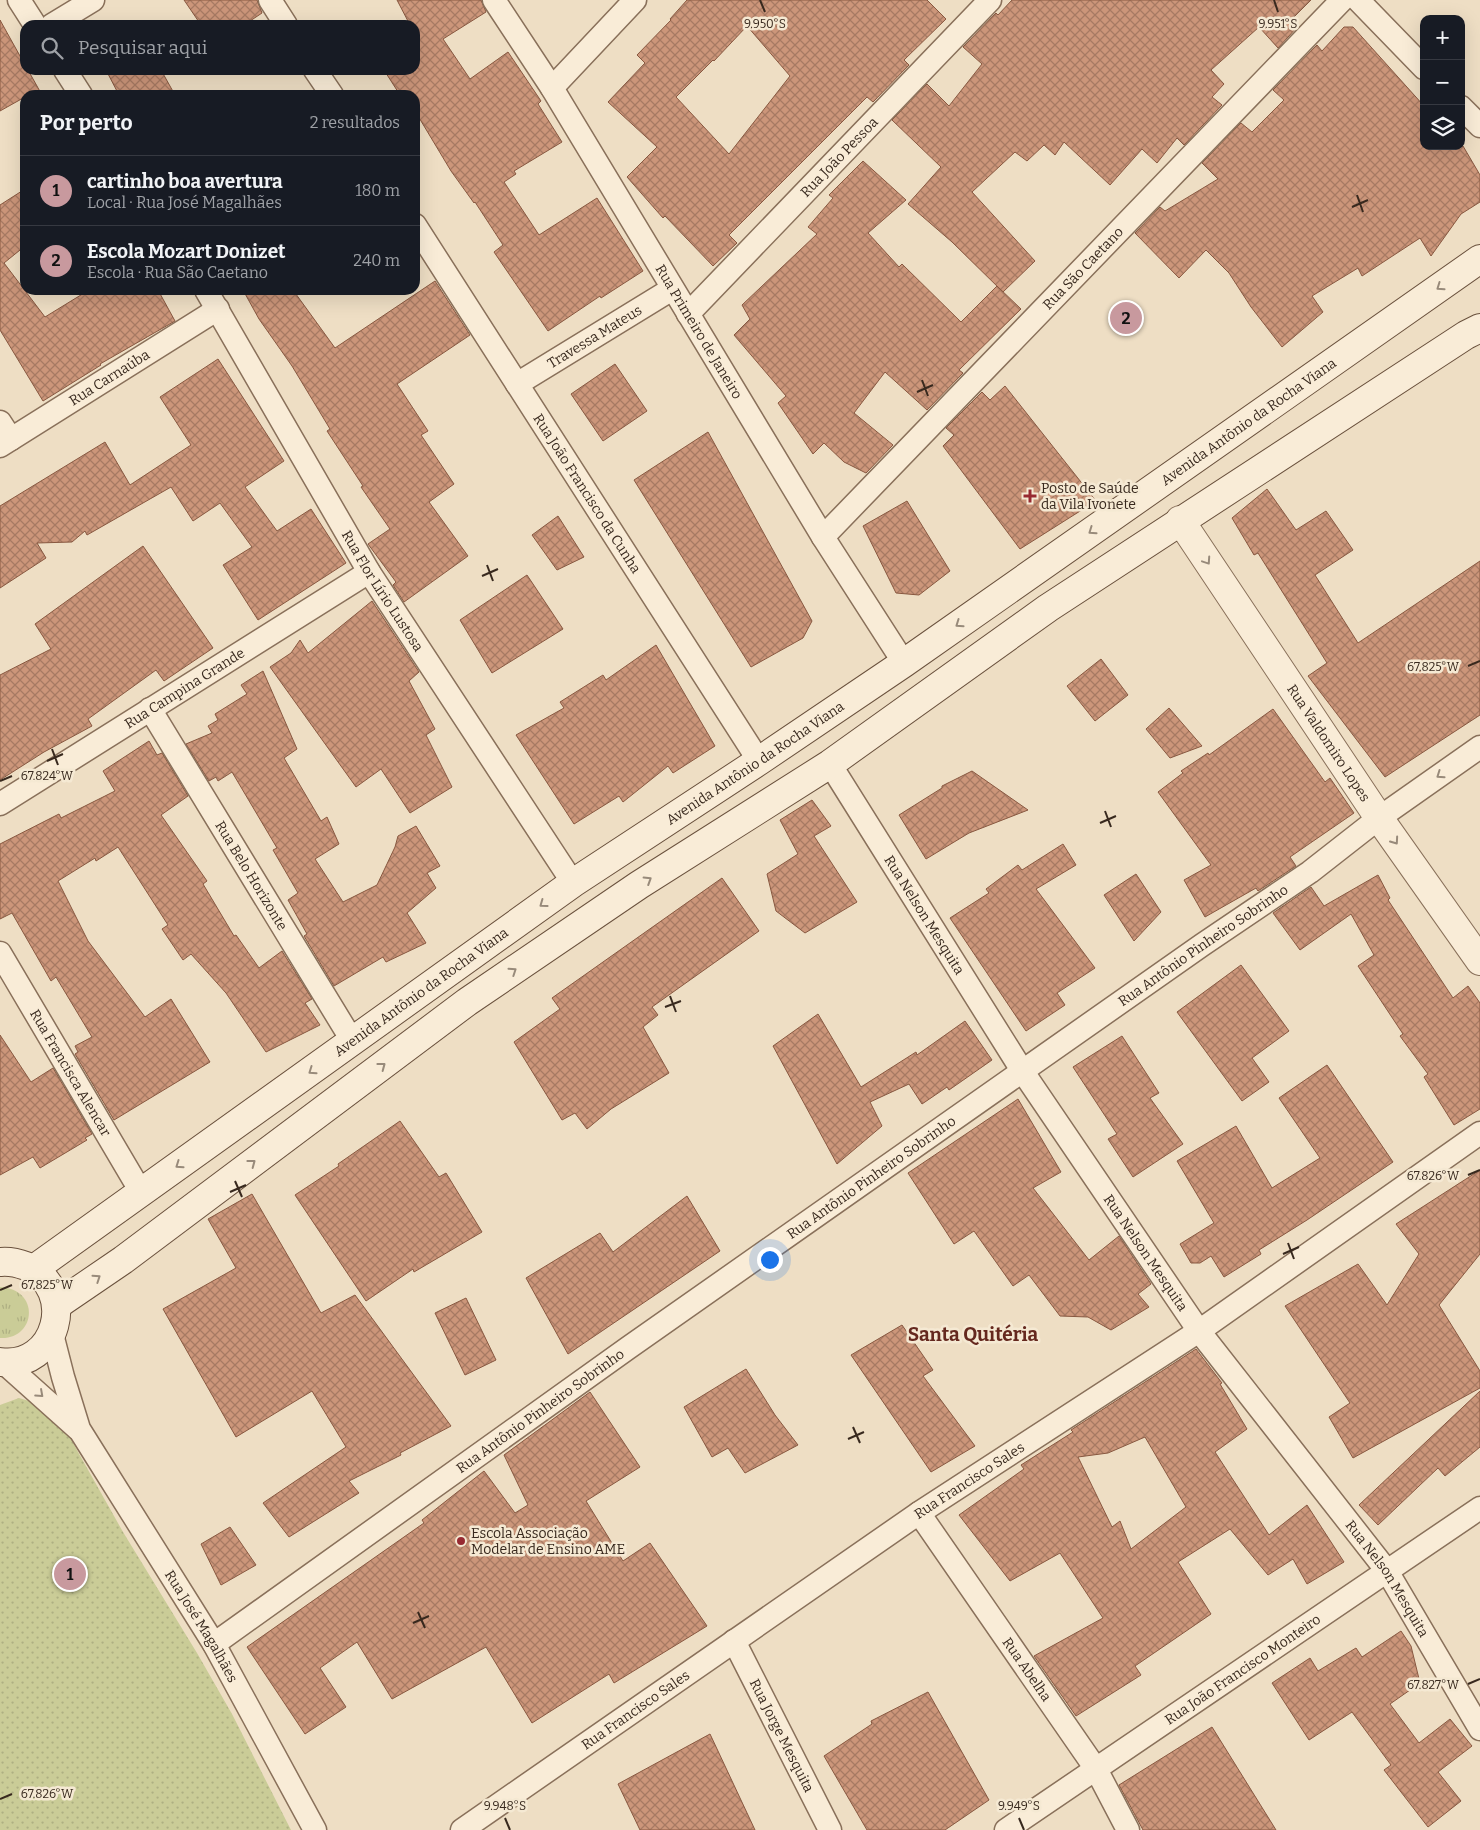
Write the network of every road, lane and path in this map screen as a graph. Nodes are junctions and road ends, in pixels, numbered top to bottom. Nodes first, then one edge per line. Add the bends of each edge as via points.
1 (19, 0) edge
2 (93, 0) edge
3 (270, 0) edge
4 (494, 0) edge
5 (635, 0) edge
6 (990, 0) edge
7 (1342, 0) edge
8 (1358, 0) edge
9 (33, 20) edge
10 (60, 20) edge
11 (283, 20) edge
12 (1420, 64) edge
13 (68, 75) edge
14 (318, 75) edge
15 (552, 88) junction
16 (78, 90) edge
17 (329, 90) edge
18 (1465, 111) edge
19 (1480, 126) edge
20 (420, 232) edge
21 (1480, 259) edge
22 (672, 289) junction
23 (209, 295) edge
24 (218, 309) junction
25 (688, 314) junction
26 (1480, 328) edge
27 (518, 384) junction
28 (4, 436) edge
29 (1180, 520) junction
30 (823, 537) junction
31 (368, 572) junction
32 (904, 662) junction
33 (150, 709) junction
34 (1480, 747) edge
35 (759, 761) junction
36 (830, 764) junction
37 (0, 804) edge
38 (1379, 818) junction
39 (572, 883) junction
40 (0, 954) edge
41 (1480, 961) edge
42 (353, 1042) junction
43 (1023, 1072) junction
44 (1480, 1133) edge
45 (141, 1192) junction
46 (0, 1262) edge
47 (34, 1269) junction
48 (57, 1305) junction
49 (1199, 1330) junction
50 (52, 1334) junction
51 (2, 1362) edge
52 (79, 1429) junction
53 (1480, 1508) edge
54 (919, 1513) junction
55 (1387, 1571) junction
56 (734, 1641) junction
57 (214, 1644) junction
58 (1480, 1729) edge
59 (1096, 1769) junction
60 (316, 1830) edge
61 (462, 1830) edge
62 (830, 1830) edge
63 (1006, 1830) edge
64 (1128, 1830) edge

1 - 9 street
2 - 10 street
3 - 11 street
4 - 15 street, Rua Primeiro de Janeiro
5 - 15 street
6 - 25 street, Rua João Pessoa
7 - 30 street, Rua São Caetano
8 - 12 street
13 - 16 street
14 - 17 street
15 - 22 street, Rua Primeiro de Janeiro
18 - 19 street
20 - 27 street, Rua João Francisco da Cunha
21 -> 32 main road, Avenida Antônio da Rocha Viana
22 - 25 street, Rua Primeiro de Janeiro
22 - 27 street, Travessa Mateus
23 - 24 street, Rua Flor Lírio Lustosa
24 - 28 street, Rua Carnaúba
24 - 31 street, Rua Flor Lírio Lustosa
25 - 30 street, Rua Primeiro de Janeiro
26 - 29 main road
27 - 35 street, Rua João Francisco da Cunha
29 - 36 main road via 1048,608
29 -> 38 main road, Rua Valdomiro Lopes
30 - 32 street, Rua Primeiro de Janeiro
31 - 33 street, Rua Campina Grande
31 - 39 street, Rua Flor Lírio Lustosa
32 - 35 main road, Avenida Antônio da Rocha Viana
33 - 37 street, Rua Campina Grande
33 - 42 street, Rua Belo Horizonte
34 -> 38 street, Rua Antônio Pinheiro Sobrinho
35 - 39 main road, Avenida Antônio da Rocha Viana
36 - 43 street, Rua Nelson Mesquita
48 -> 36 main road via 123,1260 467,1002 640,885
38 -> 41 main road, Rua Valdomiro Lopes
38 - 43 street, Rua Antônio Pinheiro Sobrinho via 1310,872
39 -> 42 main road, Avenida Antônio da Rocha Viana
40 - 45 street, Rua Francisca Alencar
42 -> 45 main road, Avenida Antônio da Rocha Viana
43 - 49 street, Rua Nelson Mesquita
43 - 57 street, Rua Antônio Pinheiro Sobrinho via 628,1348
44 - 49 street, Rua Francisco Sales
45 - 47 main road, Avenida Antônio da Rocha Viana
46 - 47 main road via 19,1263
47 - 48 main road via 53,1291
48 - 50 main road
49 - 54 street, Rua Francisco Sales
49 - 55 street, Rua Nelson Mesquita
50 - 51 main road via 32,1355 18,1361
50 - 52 street, Rua José Magalhães
51 -> 52 street, Rua José Magalhães
52 - 57 street, Rua José Magalhães
53 - 55 street, Rua João Francisco Monteiro
54 - 56 street, Rua Francisco Sales
54 - 59 street, Rua Abelha
55 - 58 street, Rua Nelson Mesquita
55 - 59 street, Rua João Francisco Monteiro
56 - 61 street, Rua Francisco Sales
56 - 62 street, Rua Jorge Mesquita
57 - 60 street, Rua José Magalhães
59 - 63 street, Rua João Francisco Monteiro
59 - 64 street, Rua Abelha

